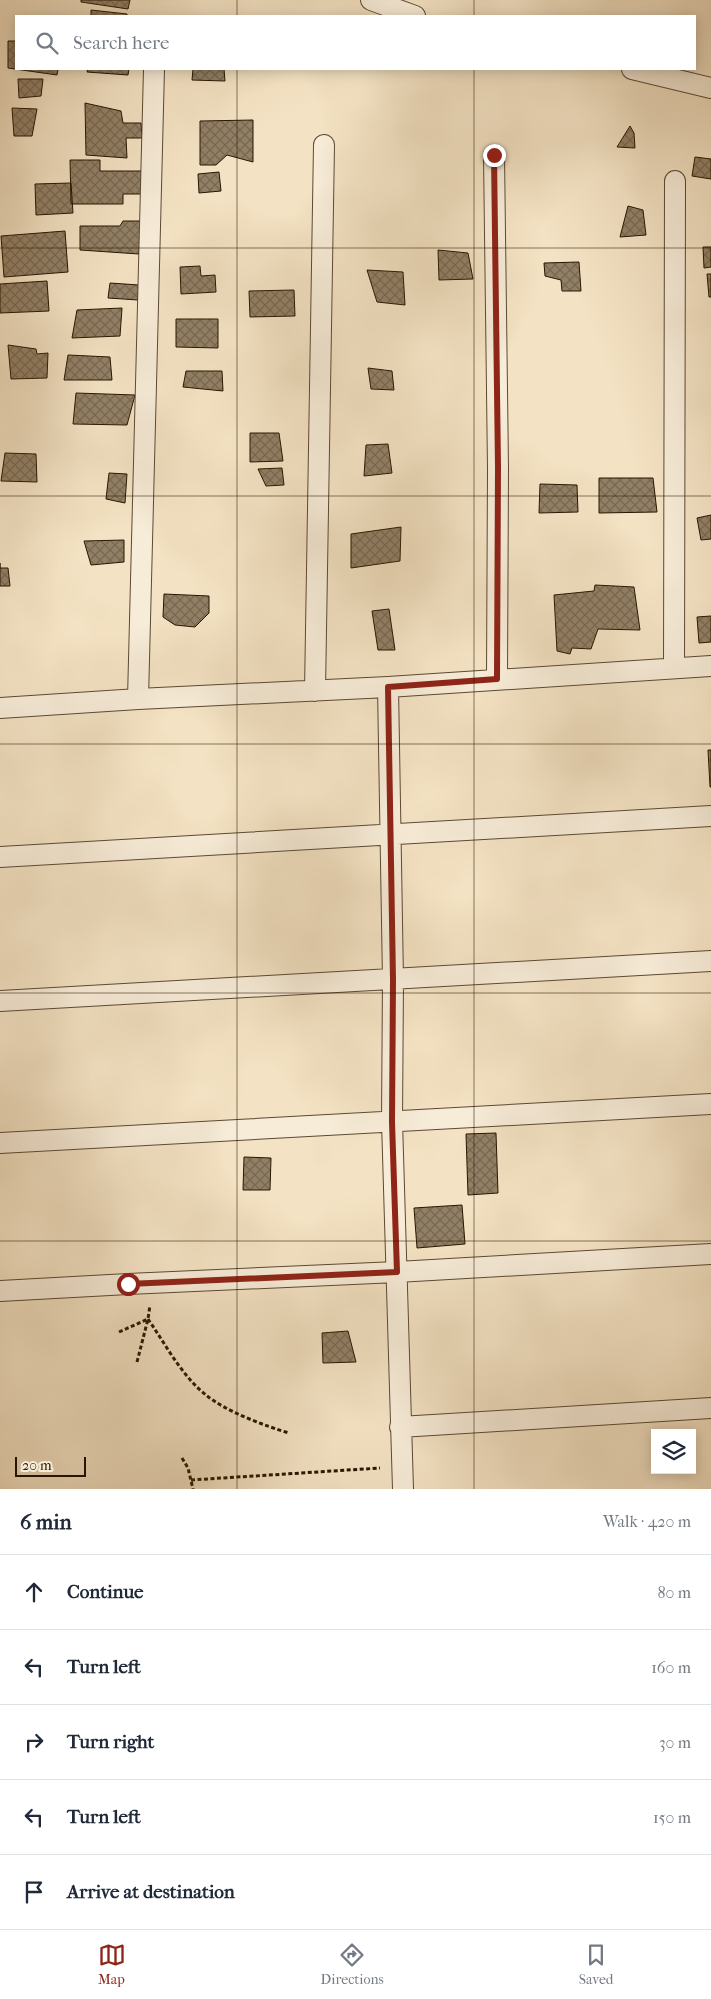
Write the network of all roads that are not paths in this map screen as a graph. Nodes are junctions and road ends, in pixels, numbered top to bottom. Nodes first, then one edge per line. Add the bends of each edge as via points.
1 (371, 0) edge
2 (412, 15) edge
3 (154, 70) edge
4 (636, 70) edge
5 (711, 88) edge
6 (324, 145) dead end
7 (494, 155) dead end
8 (675, 181) dead end
9 (711, 666) edge
10 (674, 668) junction
11 (497, 679) junction
12 (388, 687) junction
13 (315, 691) junction
14 (138, 699) junction
15 (0, 708) edge
16 (711, 816) edge
17 (391, 833) junction
18 (0, 856) edge
19 (711, 961) edge
20 (393, 980) junction
21 (0, 1001) edge
22 (711, 1104) edge
23 (392, 1122) junction
24 (0, 1143) edge
25 (711, 1254) edge
26 (397, 1272) junction
27 (0, 1292) edge
28 (711, 1408) edge
29 (400, 1427) junction
30 (402, 1489) edge

1 - 2 street
3 - 14 street
4 - 5 street
6 - 13 street
7 - 11 street
8 - 10 street
9 - 10 street
10 - 11 street
11 - 12 street
12 - 13 street
12 - 17 street
13 - 14 street
14 - 15 street
16 - 17 street
17 - 18 street
17 - 20 street
19 - 20 street
20 - 21 street
20 - 23 street
22 - 23 street
23 - 24 street
23 - 26 street
25 - 26 street
26 - 27 street
26 - 29 street
28 - 29 street
29 - 30 street

